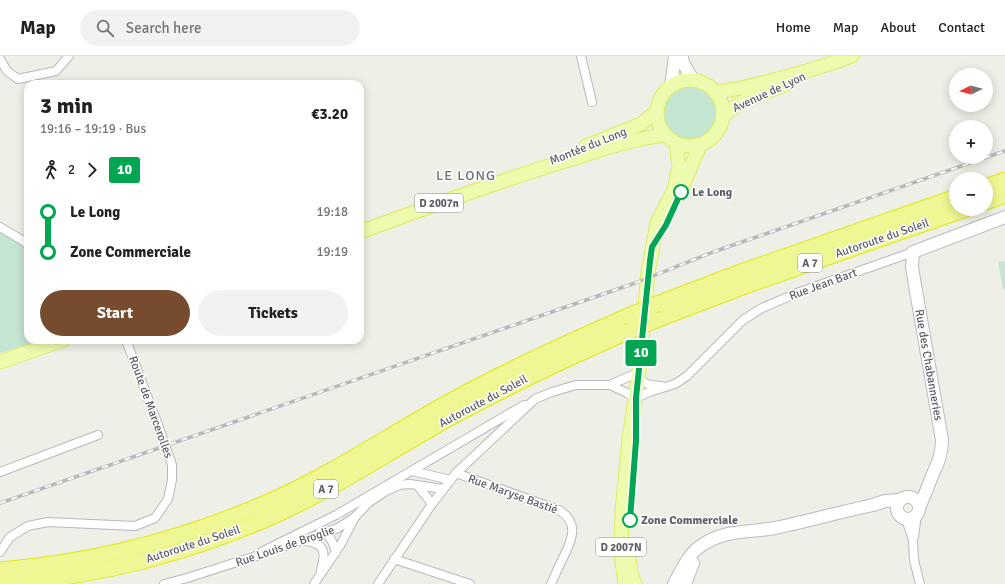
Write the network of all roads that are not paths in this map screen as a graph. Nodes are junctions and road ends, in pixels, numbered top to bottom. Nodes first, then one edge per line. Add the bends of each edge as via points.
1 (69, 56) edge
2 (581, 56) edge
3 (676, 56) edge
4 (682, 56) edge
5 (852, 56) edge
6 (0, 59) edge
7 (816, 69) junction
8 (693, 80) junction
9 (671, 86) junction
10 (715, 92) junction
11 (592, 102) dead end
12 (657, 111) junction
13 (724, 116) junction
14 (665, 135) junction
15 (676, 143) junction
16 (700, 145) junction
17 (516, 176) junction
18 (1005, 180) edge
19 (993, 184) edge
20 (1005, 195) edge
21 (949, 199) edge
22 (993, 199) edge
23 (949, 215) edge
24 (1005, 217) edge
25 (0, 227) edge
26 (364, 231) edge
27 (24, 242) edge
28 (652, 247) junction
29 (913, 252) junction
30 (52, 344) edge
31 (128, 344) edge
32 (0, 362) edge
33 (639, 374) junction
34 (610, 385) junction
35 (664, 386) junction
36 (636, 398) junction
37 (535, 400) junction
38 (98, 435) dead end
39 (412, 471) junction
40 (0, 472) edge
41 (456, 473) junction
42 (932, 477) junction
43 (451, 480) junction
44 (418, 486) junction
45 (443, 489) junction
46 (904, 498) junction
47 (432, 504) junction
48 (873, 505) junction
49 (910, 513) junction
50 (336, 515) junction
51 (355, 517) junction
52 (308, 529) junction
53 (325, 533) junction
54 (302, 539) junction
55 (701, 546) junction
56 (323, 549) junction
57 (0, 552) edge
58 (336, 552) junction
59 (257, 556) junction
60 (394, 559) junction
61 (0, 570) edge
62 (320, 576) junction
63 (2, 584) edge
64 (164, 584) edge
65 (314, 584) edge
66 (378, 584) edge
67 (470, 584) edge
68 (551, 584) edge
69 (625, 584) edge
70 (636, 584) edge
71 (674, 584) edge
72 (685, 584) edge
73 (920, 584) edge

1 - 6 street via 56,71 18,79 7,71
2 - 11 street
3 - 9 street
4 - 8 street via 683,63
5 - 7 main road, Avenue de Lyon
7 - 10 main road, Avenue de Lyon via 746,87
7 - 13 main road, Avenue de Lyon via 737,105
8 - 9 main road
8 - 10 main road via 705,84
9 - 12 main road via 661,97
10 - 13 main road via 723,107
12 - 14 main road via 660,128
12 - 17 main road, Montée du Long / D 2007n via 641,124
13 - 16 main road via 716,135
14 - 15 main road
14 - 17 main road, Montée du Long / D 2007n via 616,145
15 - 16 main road via 688,147
15 - 28 main road, D 2007N via 679,166 677,177 674,190 657,223
16 - 28 main road, D 2007N via 672,212
17 - 26 main road, Montée du Long / D 2007n
18 - 19 highway
20 - 22 highway
21 - 61 highway, Autoroute du Soleil / A 7, bridge via 738,273 628,316 515,368 322,475 220,522 150,545 86,558
23 - 63 highway, Autoroute du Soleil / A 7, bridge via 742,287 627,332 454,415 330,487 281,512 217,538 154,558 89,572
24 - 29 street, Rue Jean Bart
25 - 27 street
28 - 33 main road, D 2007N
29 - 35 street, Rue Jean Bart via 762,308 743,320 687,376 675,384
29 - 42 street, Rue des Chabanneries via 912,267 942,440 939,462
30 - 32 main road
31 - 57 street, Route de Marcerolles, bridge via 172,465 168,499 155,518 135,526 48,522 28,526 10,537
33 - 34 street
33 - 35 street via 647,384
33 - 36 main road, D 2007N
34 - 36 street
34 - 37 street via 576,385
35 - 36 street, Rue Jean Bart
36 - 69 main road, D 2007N via 629,439 621,530 621,565
36 - 70 main road, D 2007N via 629,554 631,573
37 - 39 street
37 - 41 street
38 - 40 street
39 - 43 street
39 - 50 street
41 - 43 street
41 - 68 street, Rue Maryse Bastié via 566,514 573,529 572,538
42 - 46 street, Rue des Chabanneries
42 - 49 street, Rue des Chabanneries via 926,495
43 - 45 street
44 - 45 street, Rue Louis de Broglie
44 - 47 street
44 - 51 street, Rue Louis de Broglie via 399,485 386,491 368,503
45 - 47 street
46 - 48 street via 885,500
46 - 49 street via 897,508
46 - 49 street via 916,500
47 - 60 street
48 - 49 street
48 - 55 street via 773,528 719,535
49 - 73 street via 914,560
50 - 52 street
50 - 53 street via 326,526
51 - 53 street, Rue Louis de Broglie
51 - 58 street
52 - 53 street
52 - 59 street
53 - 54 street, Rue Louis de Broglie
53 - 56 street
53 - 58 street via 333,542
54 - 56 street via 313,541
54 - 59 street, Rue Louis de Broglie
55 - 71 street via 688,558
55 - 72 street
56 - 62 street
58 - 62 street
59 - 64 street, Rue Louis de Broglie
60 - 66 street
60 - 67 street
62 - 65 street

